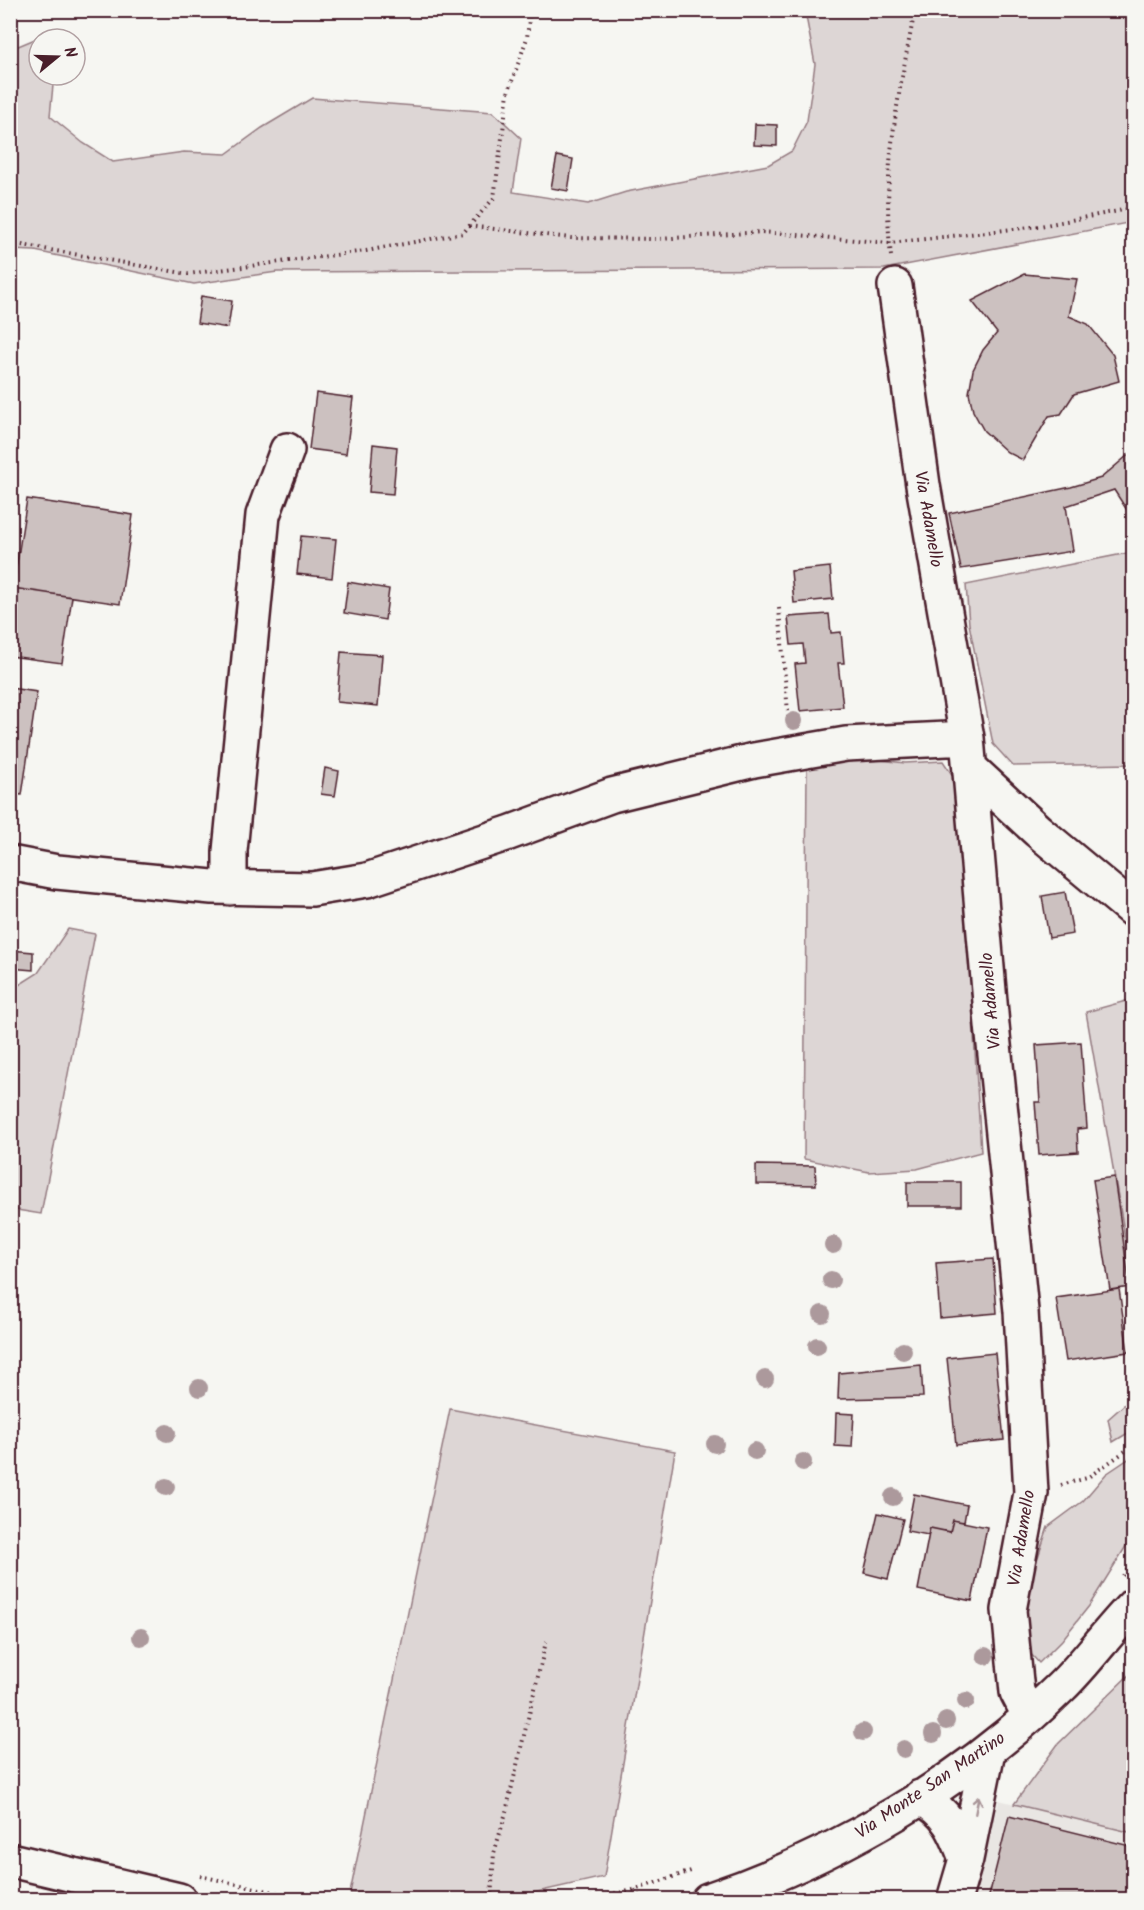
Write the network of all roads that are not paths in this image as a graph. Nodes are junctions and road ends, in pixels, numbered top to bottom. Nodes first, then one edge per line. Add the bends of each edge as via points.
1 (895, 286) road end
2 (287, 450) dead end
3 (968, 753) junction
4 (10, 863) edge
5 (230, 888) junction
6 (1134, 911) edge
7 (1125, 1602) edge
8 (1029, 1715) junction
9 (988, 1751) junction
10 (920, 1797) junction
11 (966, 1859) junction
12 (10, 1860) edge
13 (179, 1899) edge
14 (708, 1899) edge
15 (954, 1899) edge

1 - 3 street, Via Adamello via 923,485
2 - 5 street via 263,515 230,851
3 - 5 street via 846,744 791,754 612,795 367,880 312,889
3 - 6 street via 1038,831
3 - 8 street, Via Adamello via 1021,1311 1031,1493 1009,1610 1017,1692
4 - 5 street via 57,872
7 - 8 street, Via Monte San Martino via 1062,1687
8 - 9 street, Via Monte San Martino
9 - 10 street, Via Monte San Martino
11 -> 9 street
10 - 11 street via 939,1808 956,1832
10 - 14 street, Via Monte San Martino via 849,1840
11 - 15 street
12 - 13 street

